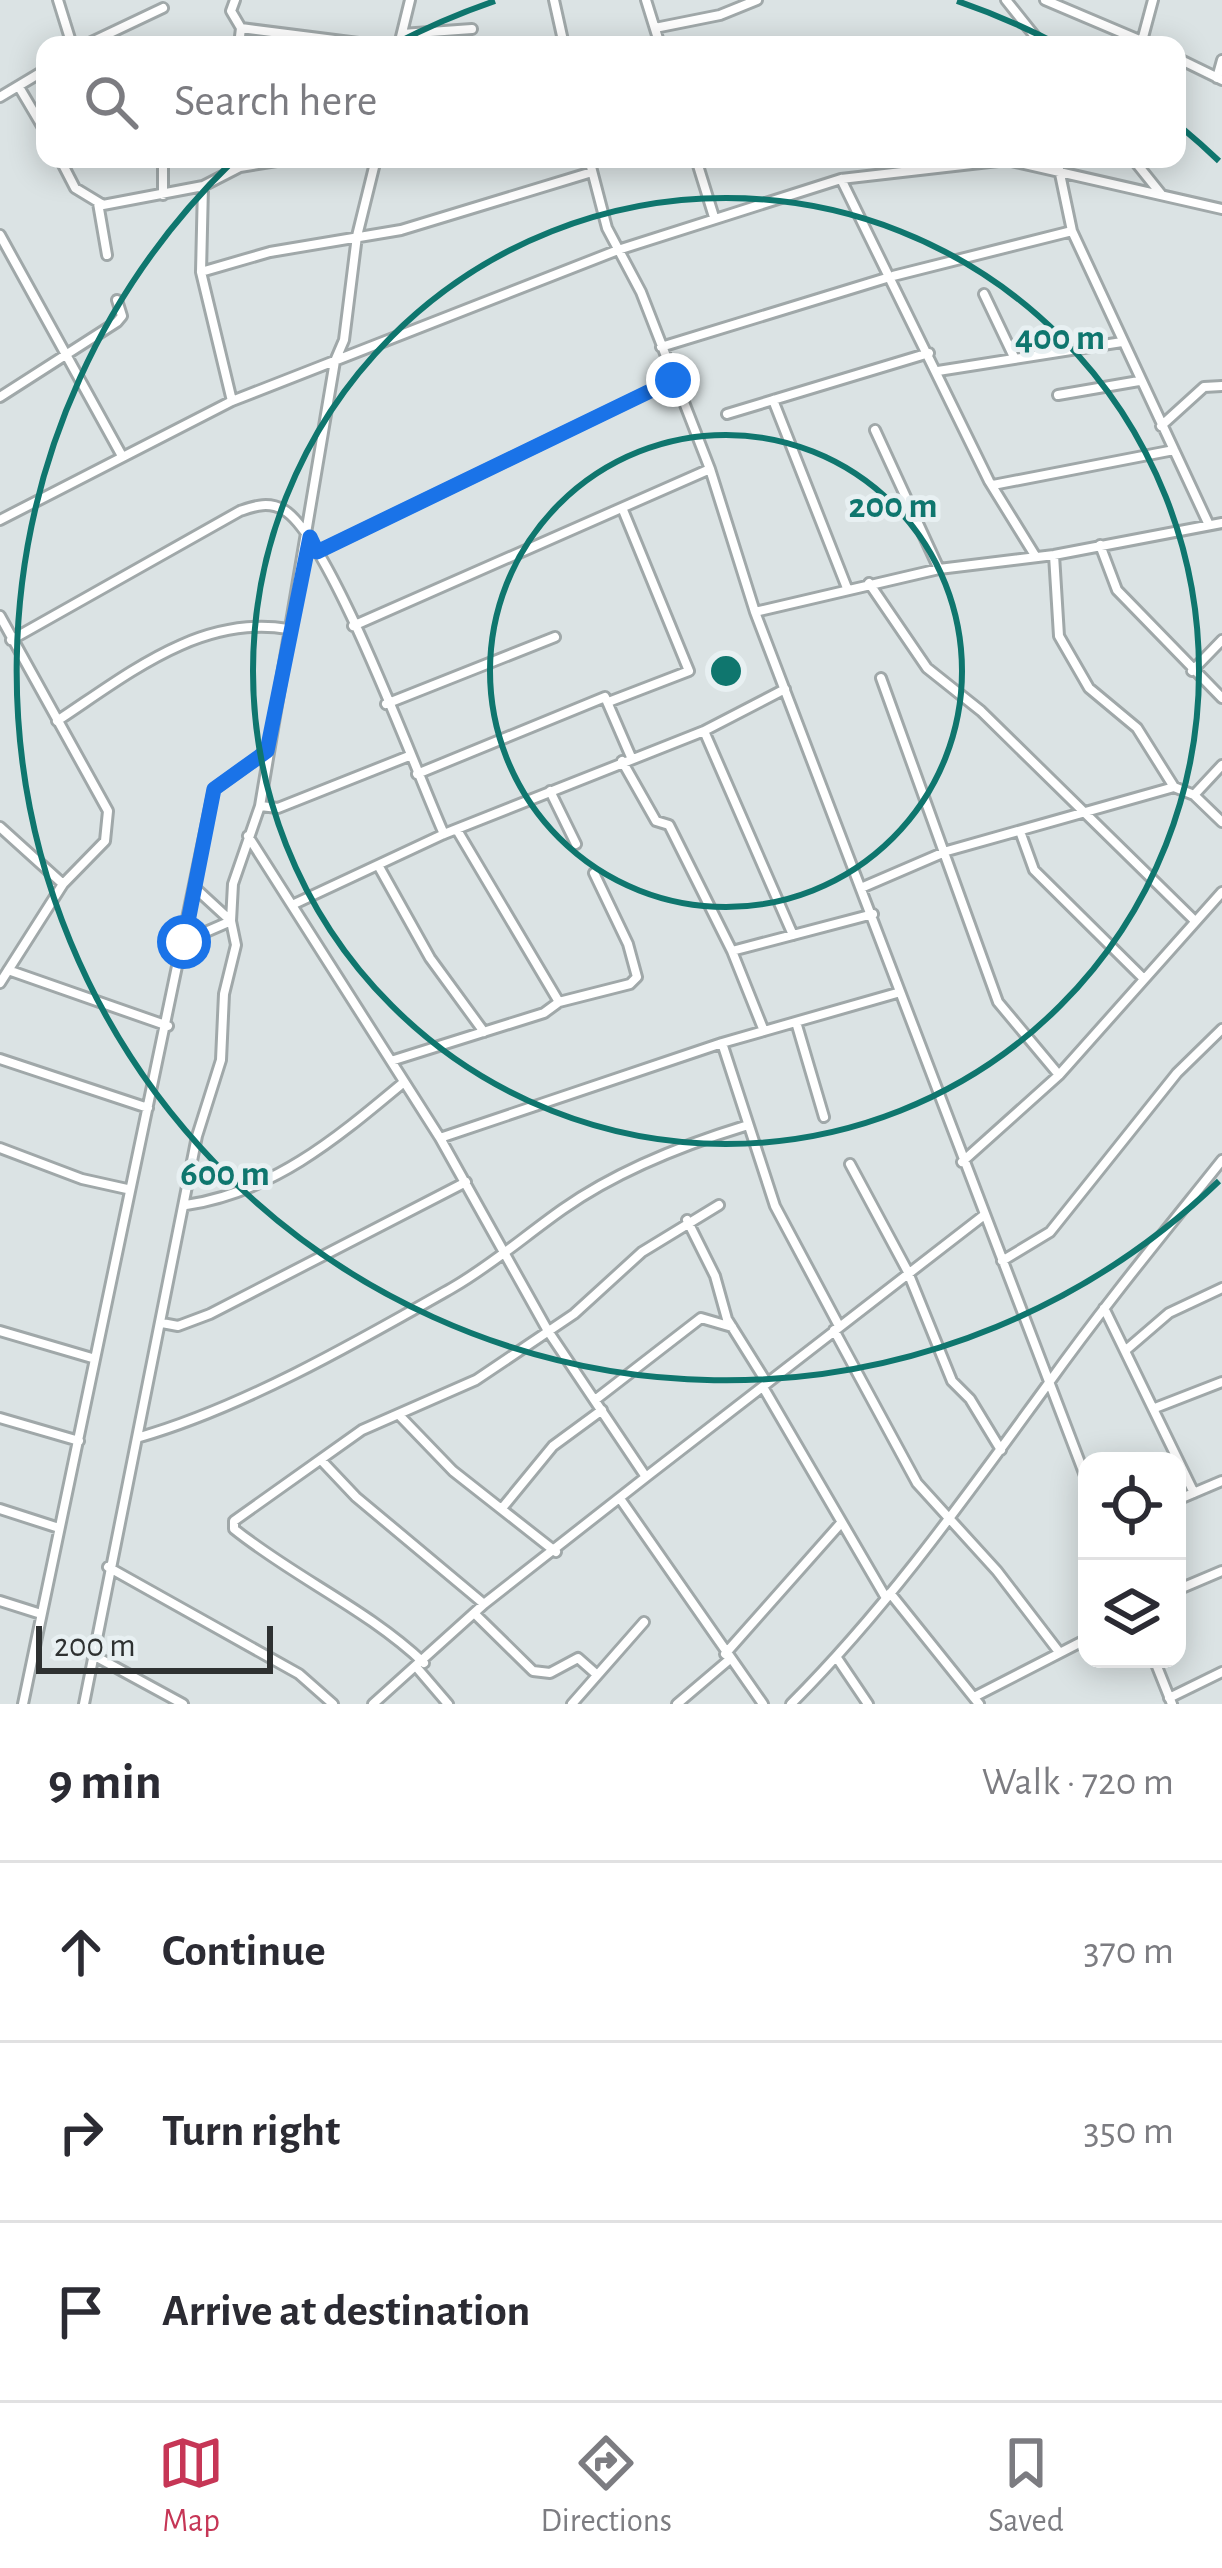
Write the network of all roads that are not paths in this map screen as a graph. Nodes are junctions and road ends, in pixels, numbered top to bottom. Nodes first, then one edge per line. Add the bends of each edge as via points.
1 (58, 0) edge
2 (235, 0) edge
3 (410, 0) edge
4 (554, 0) edge
5 (646, 0) edge
6 (757, 0) edge
7 (1006, 0) edge
8 (1045, 0) edge
9 (1153, 0) edge
10 (1072, 5) edge
11 (163, 8) dead end
12 (242, 28) junction
13 (655, 28) junction
14 (472, 29) dead end
15 (402, 34) joint
16 (69, 36) edge
17 (104, 36) edge
18 (241, 36) edge
19 (304, 36) edge
20 (562, 36) edge
21 (657, 36) edge
22 (1035, 36) edge
23 (1133, 36) edge
24 (1148, 36) edge
25 (1222, 60) edge
26 (1186, 62) edge
27 (36, 76) edge
28 (1219, 79) edge
29 (19, 87) junction
30 (0, 97) edge
31 (36, 115) edge
32 (65, 168) edge
33 (163, 168) edge
34 (224, 168) edge
35 (244, 168) edge
36 (374, 168) edge
37 (591, 168) edge
38 (699, 168) edge
39 (896, 168) edge
40 (1053, 168) edge
41 (1140, 168) edge
42 (1059, 169) junction
43 (224, 172) junction
44 (592, 172) junction
45 (841, 178) junction
46 (203, 186) junction
47 (1161, 194) junction
48 (163, 195) junction
49 (98, 203) junction
50 (1222, 209) edge
51 (714, 217) junction
52 (1072, 231) junction
53 (0, 235) edge
54 (357, 236) junction
55 (618, 250) junction
56 (107, 255) dead end
57 (201, 272) junction
58 (893, 276) junction
59 (984, 294) dead end
60 (117, 300) dead end
61 (1122, 342) junction
62 (661, 346) junction
63 (929, 353) junction
64 (66, 356) junction
65 (1014, 357) junction
66 (335, 361) junction
67 (938, 371) junction
68 (673, 380) junction
69 (1139, 382) junction
70 (1222, 386) edge
71 (1058, 395) dead end
72 (0, 397) edge
73 (773, 400) junction
74 (232, 401) junction
75 (727, 414) dead end
76 (1161, 426) junction
77 (875, 430) dead end
78 (1174, 451) junction
79 (122, 457) junction
80 (710, 469) junction
81 (992, 485) junction
82 (623, 509) junction
83 (0, 520) edge
84 (1222, 523) edge
85 (1209, 526) junction
86 (310, 537) junction
87 (1100, 545) junction
88 (317, 552) junction
89 (1054, 555) junction
90 (1036, 557) junction
91 (939, 569) junction
92 (869, 583) junction
93 (847, 588) junction
94 (754, 612) junction
95 (0, 616) edge
96 (352, 626) junction
97 (288, 629) junction
98 (555, 637) dead end
99 (10, 640) junction
100 (1222, 640) edge
101 (1192, 670) junction
102 (881, 678) dead end
103 (785, 689) junction
104 (1222, 698) edge
105 (610, 701) junction
106 (386, 704) junction
107 (57, 721) junction
108 (704, 731) junction
109 (267, 751) junction
110 (409, 756) junction
111 (626, 759) junction
112 (1222, 765) edge
113 (417, 774) junction
114 (1174, 787) junction
115 (550, 791) junction
116 (1194, 795) junction
117 (260, 806) junction
118 (1085, 815) junction
119 (1222, 822) edge
120 (0, 827) edge
121 (457, 830) junction
122 (444, 834) junction
123 (1021, 834) junction
124 (248, 835) junction
125 (576, 844) dead end
126 (946, 851) junction
127 (378, 865) junction
128 (594, 873) dead end
129 (63, 884) junction
130 (194, 887) junction
131 (861, 888) junction
132 (1222, 892) edge
133 (292, 905) junction
134 (873, 914) junction
135 (1193, 919) junction
136 (230, 922) junction
137 (793, 935) junction
138 (184, 942) junction
139 (732, 951) junction
140 (8, 970) junction
141 (1143, 978) junction
142 (0, 983) edge
143 (897, 993) junction
144 (559, 1002) junction
145 (796, 1022) junction
146 (168, 1026) junction
147 (1222, 1029) edge
148 (764, 1030) junction
149 (484, 1032) junction
150 (722, 1042) junction
151 (0, 1058) edge
152 (391, 1061) junction
153 (1059, 1075) junction
154 (404, 1082) junction
155 (148, 1108) junction
156 (824, 1117) dead end
157 (746, 1126) junction
158 (440, 1138) junction
159 (0, 1148) edge
160 (1222, 1160) edge
161 (962, 1162) junction
162 (850, 1164) dead end
163 (466, 1182) junction
164 (127, 1189) junction
165 (186, 1205) junction
166 (719, 1205) dead end
167 (983, 1216) junction
168 (687, 1220) junction
169 (506, 1252) junction
170 (1002, 1261) junction
171 (908, 1270) junction
172 (1222, 1288) edge
173 (1104, 1308) junction
174 (162, 1323) junction
175 (732, 1327) junction
176 (836, 1327) junction
177 (548, 1330) junction
178 (0, 1331) edge
179 (1126, 1351) junction
180 (92, 1358) junction
181 (1049, 1381) junction
182 (1222, 1382) edge
183 (765, 1385) junction
184 (595, 1400) junction
185 (1155, 1408) junction
186 (602, 1410) junction
187 (398, 1415) junction
188 (0, 1418) edge
189 (140, 1437) junction
190 (79, 1441) junction
191 (1001, 1450) junction
192 (1078, 1457) edge
193 (321, 1460) junction
194 (646, 1478) junction
195 (1222, 1481) edge
196 (1194, 1493) junction
197 (1186, 1496) edge
198 (621, 1500) junction
199 (503, 1507) junction
200 (0, 1509) edge
201 (841, 1522) junction
202 (948, 1522) junction
203 (59, 1528) junction
204 (556, 1552) junction
205 (108, 1567) junction
206 (1222, 1571) edge
207 (1186, 1586) edge
208 (888, 1596) junction
209 (0, 1600) edge
210 (484, 1604) junction
211 (41, 1614) junction
212 (477, 1616) junction
213 (644, 1622) dead end
214 (1078, 1643) edge
215 (1059, 1652) junction
216 (93, 1654) junction
217 (728, 1656) junction
218 (837, 1658) junction
219 (421, 1666) junction
220 (1158, 1668) edge
221 (1222, 1672) edge
222 (595, 1673) junction
223 (977, 1701) edge
224 (1171, 1701) edge
225 (23, 1704) edge
226 (85, 1704) edge
227 (183, 1704) edge
228 (333, 1704) edge
229 (373, 1704) edge
230 (448, 1704) edge
231 (572, 1704) edge
232 (677, 1704) edge
233 (763, 1704) edge
234 (791, 1704) edge
235 (868, 1704) edge

1 - 16 street
2 - 12 street via 231,11
3 - 15 street
4 - 20 street
5 - 13 street
6 - 13 street
7 - 22 street
8 - 10 street
9 - 24 street
10 - 23 street
11 - 17 street
12 - 18 street
12 - 19 street
13 - 21 street
14 - 15 street
25 - 28 street
26 - 28 street
27 - 29 street
29 - 30 street
29 - 31 street
32 - 49 street via 75,188
33 - 48 street
34 - 43 street
35 - 43 street
36 - 54 street
37 - 44 street
38 - 51 street
39 - 45 street
40 - 42 street
41 - 47 street
42 - 47 street
42 - 52 street
43 - 46 street
44 - 54 street
44 - 55 street
45 - 51 street
45 - 58 street
46 - 48 street
46 - 57 street
47 - 50 street
48 - 49 street
49 - 56 street
51 - 55 street
52 - 58 street
52 - 61 street
53 - 64 street
54 - 57 street
54 - 66 street
55 - 62 street
55 - 66 street
57 - 74 street
58 - 62 street
58 - 63 street
59 - 65 street
60 - 64 street via 117,322
61 - 65 street
61 - 69 street
62 - 68 street
63 - 67 street
63 - 73 street
64 - 72 street
64 - 79 street
65 - 67 street
66 - 74 street
66 - 86 street
67 - 81 street
68 - 80 street
68 - 88 street
69 - 71 street
69 - 76 street
70 - 76 street via 1204,387
73 - 75 street
73 - 93 street
74 - 79 street
76 - 78 street
77 - 91 street
78 - 81 street
78 - 85 street
79 - 83 street
80 - 82 street
80 - 94 street
81 - 90 street
82 - 96 street
82 - 105 street via 689,669
84 - 85 street
85 - 87 street
86 - 88 street
86 - 97 street
86 - 99 street via 286,511 262,503
87 - 89 street
87 - 101 street via 1117,590
88 - 96 street
89 - 90 street
89 - 114 street via 1064,648 1089,688 1137,728
90 - 91 street
91 - 92 street
92 - 93 street
92 - 118 street via 927,668 981,710
93 - 94 street
94 - 103 street
95 - 99 street
96 - 106 street
97 - 107 street via 255,623 205,633
97 - 109 street
98 - 106 street
99 - 107 street
100 - 101 street
101 - 104 street
102 - 126 street
103 - 108 street
103 - 131 street
105 - 111 street
105 - 113 street
106 - 110 street
107 - 129 street via 110,828
108 - 111 street
108 - 137 street
109 - 117 street
109 - 130 street via 214,789
110 - 113 street
110 - 117 street via 278,808
111 - 115 street
111 - 139 street
112 - 116 street
113 - 122 street
114 - 116 street
114 - 118 street
115 - 121 street
115 - 125 street
116 - 119 street
117 - 124 street
118 - 123 street
118 - 135 street
120 - 129 street
121 - 122 street
121 - 144 street
122 - 127 street
123 - 126 street
123 - 141 street via 1034,870
124 - 133 street
124 - 136 street
126 - 131 street
126 - 153 street via 998,1002
127 - 133 street
127 - 149 street
128 - 144 street via 637,977
129 - 140 street
130 - 136 street
130 - 138 street
131 - 134 street
132 - 135 street
133 - 152 street
134 - 137 street
134 - 143 street
135 - 141 street
136 - 138 street
136 - 165 street via 236,945 221,1060
137 - 139 street
138 - 146 street
139 - 148 street
140 - 142 street
140 - 146 street
141 - 153 street
143 - 145 street
143 - 161 street
144 - 149 street
145 - 148 street
145 - 156 street
146 - 155 street
147 - 170 street via 1050,1232
148 - 150 street
149 - 152 street
150 - 157 street
150 - 158 street
151 - 155 street
152 - 154 street
153 - 161 street
154 - 158 street
154 - 165 street via 282,1173 223,1200
155 - 164 street
157 - 169 street via 596,1188
157 - 176 street via 775,1206
158 - 163 street
159 - 164 street
160 - 173 street
161 - 167 street
162 - 171 street
163 - 169 street
163 - 174 street via 210,1314
164 - 180 street
165 - 174 street
166 - 168 street
167 - 170 street
167 - 171 street
168 - 175 street
168 - 177 street
169 - 177 street
169 - 189 street via 257,1394
170 - 181 street
171 - 176 street
171 - 191 street via 952,1382
172 - 179 street via 1169,1313
173 - 179 street
173 - 181 street
174 - 189 street
175 - 183 street
175 - 184 street via 701,1318
176 - 183 street
176 - 202 street via 917,1483
177 - 184 street
177 - 187 street via 476,1380
178 - 180 street
179 - 185 street
180 - 190 street
181 - 191 street
181 - 192 street
182 - 185 street
183 - 194 street
183 - 201 street
184 - 186 street
185 - 196 street
186 - 194 street
186 - 199 street via 553,1446
187 - 193 street
187 - 199 street
188 - 190 street
189 - 205 street
190 - 203 street
191 - 202 street
193 - 210 street
193 - 219 street via 233,1526 340,1596
194 - 198 street
195 - 196 street
196 - 197 street
198 - 204 street
198 - 217 street
199 - 204 street
200 - 203 street
201 - 208 street
201 - 217 street
202 - 208 street
202 - 215 street
203 - 211 street
204 - 210 street
205 - 216 street
205 - 228 street via 299,1674
206 - 207 street
208 - 218 street
208 - 223 street
209 - 211 street
210 - 212 street
211 - 225 street
212 - 219 street
212 - 222 street via 533,1671 550,1673 578,1658
213 - 222 street
214 - 215 street
215 - 223 street
216 - 226 street
216 - 227 street
217 - 232 street
217 - 233 street
218 - 234 street
218 - 235 street
219 - 229 street
219 - 230 street
220 - 224 street
221 - 224 street
222 - 231 street

